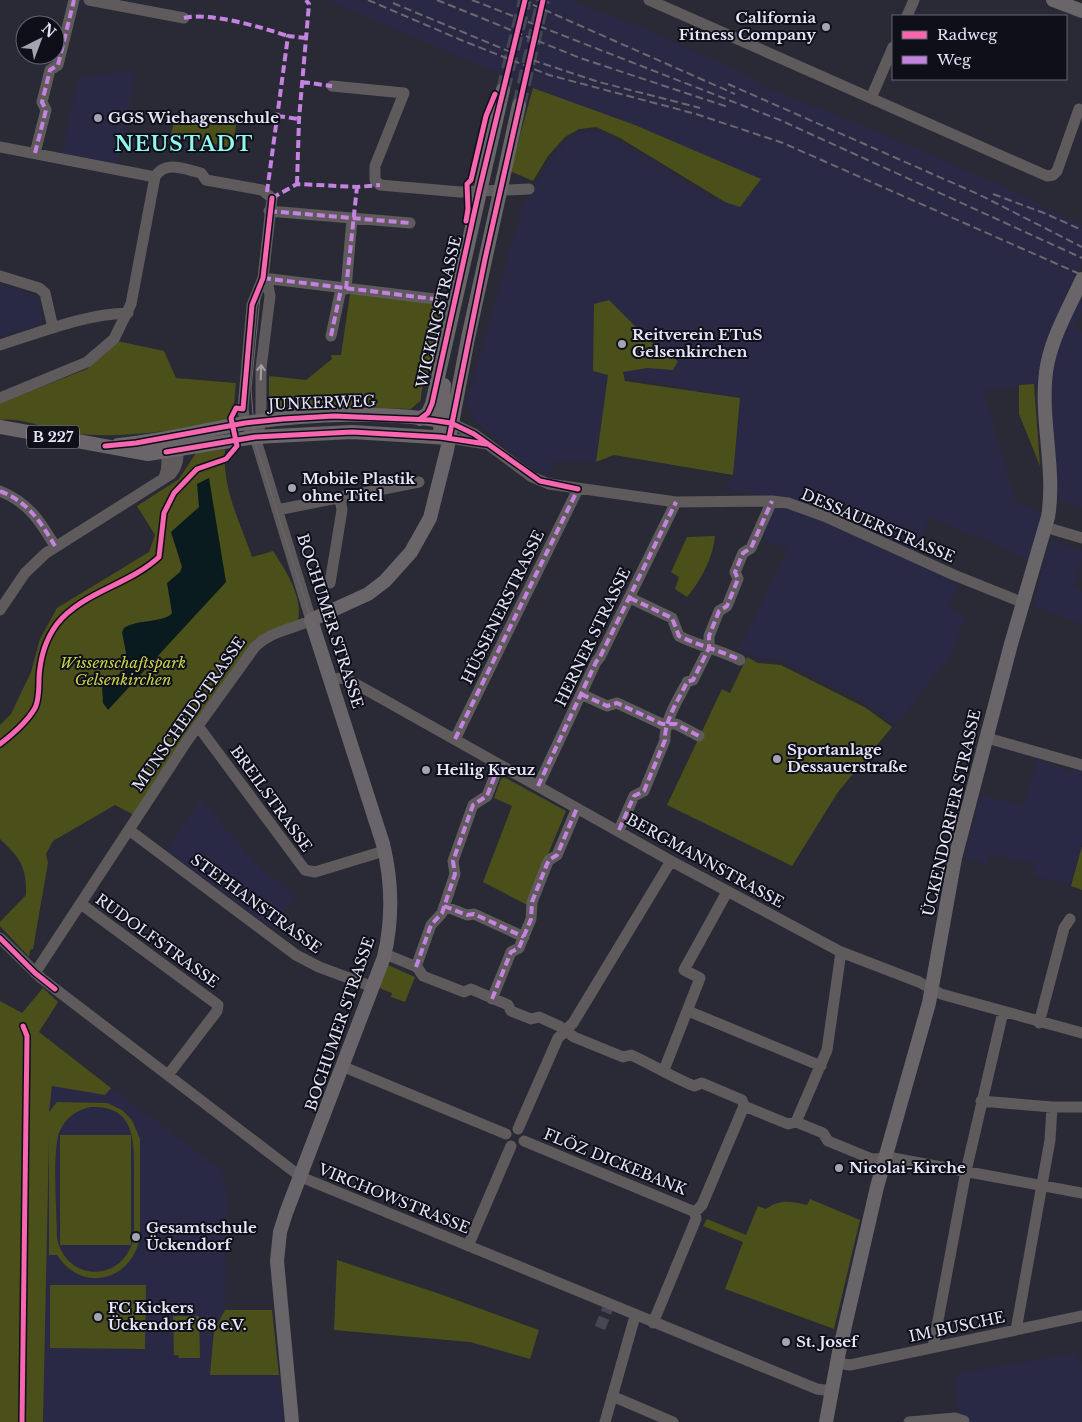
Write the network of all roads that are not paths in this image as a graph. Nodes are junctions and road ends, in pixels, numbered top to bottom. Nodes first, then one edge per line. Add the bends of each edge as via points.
1 (74, 0) edge
2 (88, 0) edge
3 (649, 0) edge
4 (914, 0) edge
5 (1053, 0) edge
6 (1082, 11) edge
7 (907, 15) edge
8 (184, 18) dead end
9 (892, 49) edge
10 (332, 86) dead end
11 (503, 90) tunnel mouth
12 (871, 98) junction
13 (519, 106) tunnel mouth
14 (1079, 109) dead end
15 (0, 146) edge
16 (36, 153) junction
17 (154, 177) junction
18 (528, 189) dead end
19 (500, 190) junction
20 (479, 191) junction
21 (269, 212) junction
22 (352, 219) junction
23 (410, 223) dead end
24 (0, 276) edge
25 (263, 278) junction
26 (1082, 279) edge
27 (344, 289) junction
28 (435, 299) dead end
29 (128, 313) junction
30 (53, 328) junction
31 (331, 336) dead end
32 (0, 345) edge
33 (445, 349) junction
34 (0, 398) edge
35 (420, 419) junction
36 (261, 421) junction
37 (446, 422) junction
38 (245, 423) junction
39 (0, 427) edge
40 (170, 437) junction
41 (255, 437) junction
42 (444, 438) junction
43 (489, 445) junction
44 (105, 446) junction
45 (172, 451) junction
46 (419, 482) dead end
47 (578, 489) junction
48 (0, 491) edge
49 (340, 498) junction
50 (772, 501) junction
51 (676, 502) junction
52 (277, 510) junction
53 (1045, 527) junction
54 (1082, 538) edge
55 (55, 546) junction
56 (330, 583) dead end
57 (630, 598) junction
58 (1024, 603) junction
59 (0, 610) edge
60 (311, 620) junction
61 (709, 648) junction
62 (740, 660) dead end
63 (330, 680) junction
64 (581, 694) junction
65 (669, 724) junction
66 (198, 726) junction
67 (699, 736) dead end
68 (987, 738) junction
69 (455, 739) junction
70 (499, 765) junction
71 (1082, 765) edge
72 (538, 786) junction
73 (577, 808) junction
74 (129, 830) junction
75 (619, 830) junction
76 (384, 851) junction
77 (671, 861) junction
78 (727, 892) junction
79 (80, 904) junction
80 (444, 906) junction
81 (1070, 919) dead end
82 (524, 937) junction
83 (0, 938) edge
84 (841, 952) junction
85 (385, 954) junction
86 (416, 967) junction
87 (35, 973) junction
88 (373, 987) junction
89 (931, 987) junction
90 (492, 999) junction
91 (688, 1010) junction
92 (1003, 1012) junction
93 (1039, 1023) junction
94 (565, 1030) junction
95 (1082, 1033) edge
96 (821, 1066) junction
97 (344, 1067) junction
98 (664, 1070) junction
99 (168, 1075) junction
100 (981, 1101) junction
101 (744, 1106) junction
102 (1052, 1107) junction
103 (1082, 1107) edge
104 (796, 1122) junction
105 (518, 1129) junction
106 (506, 1134) junction
107 (524, 1141) junction
108 (511, 1146) junction
109 (886, 1158) junction
110 (966, 1171) junction
111 (301, 1177) junction
112 (1042, 1185) junction
113 (1082, 1193) edge
114 (695, 1212) junction
115 (468, 1246) junction
116 (635, 1316) junction
117 (1082, 1316) edge
118 (653, 1323) junction
119 (1016, 1330) junction
120 (933, 1347) junction
121 (837, 1363) junction
122 (833, 1391) junction
123 (612, 1396) junction
124 (964, 1420) dead end
125 (292, 1422) edge
126 (605, 1422) edge
127 (673, 1422) edge
128 (826, 1422) edge
129 (909, 1422) edge

1 - 16 street via 58,65 50,70 42,102 46,110
2 - 8 street
3 - 12 street
4 - 7 street
5 - 6 main road
9 - 12 street
10 - 20 street via 404,93 375,166 375,180 380,184
11 - 20 main road, WICKINGSTRASSE
12 - 14 street via 1048,176 1057,171
13 - 19 main road, WICKINGSTRASSE
15 - 16 street
16 - 17 street
17 - 21 street via 167,166 201,173 206,180 262,190 272,198
17 - 29 street
18 - 19 street
19 - 20 street
19 - 37 main road, WICKINGSTRASSE
20 - 33 main road, WICKINGSTRASSE
21 - 22 street
21 - 25 street
22 - 23 street
22 - 27 street
24 - 30 street via 45,292
25 - 27 street
36 -> 25 street via 261,368 270,296
25 - 38 street via 252,305 244,388
26 - 53 main road, ÜCKENDORFER STRASSE via 1046,370 1050,503
27 - 28 street
27 - 31 street
29 - 30 street
29 - 34 street via 114,339 99,353 64,373
30 - 32 street
33 - 35 main road, WICKINGSTRASSE via 430,409
33 - 37 main road, WICKINGSTRASSE
35 - 36 main road, JUNKERWEG / B 227 via 334,416
35 - 37 main road, JUNKERWEG
36 - 38 main road, JUNKERWEG / B 227
36 - 41 street
37 - 42 main road, WICKINGSTRASSE
37 - 43 street, DESSAUERSTRASSE via 474,434
38 - 40 main road, JUNKERWEG / B 227
38 - 41 street, BOCHUMER STRASSE
39 - 44 main road, JUNKERWEG / B 227
40 - 44 main road, JUNKERWEG / B 227
40 - 45 street
41 - 42 main road, JUNKERWEG / B 227 via 352,432
41 - 45 main road, JUNKERWEG / B 227
41 - 52 street, BOCHUMER STRASSE
42 - 43 street, DESSAUERSTRASSE
42 - 60 main road, MUNSCHEIDSTRASSE via 440,476 430,518 411,552 395,572 368,594
43 - 47 street, DESSAUERSTRASSE via 540,481
44 - 45 main road, JUNKERWEG / B 227 via 139,453
45 - 55 street via 162,480
46 - 49 street
47 - 51 street, DESSAUERSTRASSE
47 - 69 street, HÜSSENERSTRASSE
48 - 55 street via 38,517
49 - 52 street
49 - 56 street via 342,510
50 - 51 street, DESSAUERSTRASSE
50 - 58 street, DESSAUERSTRASSE via 805,508
50 - 61 street via 751,548 743,553 727,606 719,611 709,636
51 - 57 street, HERNER STRASSE
52 - 60 street, BOCHUMER STRASSE
53 - 54 street
53 - 58 main road, ÜCKENDORFER STRASSE
55 - 59 street via 25,573
57 - 61 street via 672,618 679,636
57 - 64 street, HERNER STRASSE
58 - 68 main road, ÜCKENDORFER STRASSE
60 - 63 main road, BOCHUMER STRASSE
60 - 66 street, MUNSCHEIDSTRASSE via 260,641
61 - 62 street
61 - 65 street via 693,680 686,684
63 - 69 street, BERGMANNSTRASSE via 347,679
63 - 76 main road, BOCHUMER STRASSE
64 - 65 street via 607,706 617,703 662,724
64 - 72 street, HERNER STRASSE
65 - 67 street via 676,724
65 - 75 street via 644,791 634,796
66 - 74 street, MUNSCHEIDSTRASSE
66 - 76 street, BREILSTRASSE via 306,870 315,872
68 - 71 street
68 - 89 main road, ÜCKENDORFER STRASSE via 955,858
69 - 70 street, BERGMANNSTRASSE
70 - 72 street, BERGMANNSTRASSE
70 - 80 street via 487,796 473,805 453,861 455,874
72 - 73 street, BERGMANNSTRASSE
73 - 75 street, BERGMANNSTRASSE
73 - 82 street via 557,855 547,864 532,902 531,919
74 - 79 street, MUNSCHEIDSTRASSE
74 - 88 street, STEPHANSTRASSE via 296,955
75 - 77 street, BERGMANNSTRASSE
76 - 85 main road, BOCHUMER STRASSE via 390,892 390,927
77 - 78 street, BERGMANNSTRASSE
77 - 94 street via 573,1023
78 - 84 street, BERGMANNSTRASSE
78 - 91 street via 684,970 700,978
79 - 87 street, MUNSCHEIDSTRASSE
79 - 99 street, RUDOLFSTRASSE via 218,1005 217,1011
80 - 82 street via 467,915 474,914
80 - 86 street via 431,925
81 - 93 street via 1064,928
82 - 90 street via 519,948 511,952
83 - 87 street, VIRCHOWSTRASSE
84 - 89 street, BERGMANNSTRASSE
84 - 96 street via 827,1050
85 - 86 street
85 - 88 main road, BOCHUMER STRASSE
86 - 90 street via 422,976 464,992 471,989
87 - 99 street, VIRCHOWSTRASSE
88 - 97 main road, BOCHUMER STRASSE
89 - 92 street, BERGMANNSTRASSE via 941,994
89 - 109 main road, ÜCKENDORFER STRASSE
90 - 94 street via 508,1005 511,1011 531,1019 539,1018
91 - 96 street
91 - 98 street
92 - 93 street, BERGMANNSTRASSE
92 - 100 street
93 - 95 street, BERGMANNSTRASSE
94 - 98 street via 574,1037 624,1057 631,1055
94 - 105 street via 558,1038
96 - 104 street
97 - 106 street
97 - 111 main road, BOCHUMER STRASSE
98 - 101 street via 669,1076 694,1086 702,1083 742,1100
99 - 111 street, VIRCHOWSTRASSE
100 - 102 street
100 - 110 street
101 - 104 street via 788,1124
101 - 114 street via 702,1205
102 - 103 street
102 - 112 street
104 - 109 street via 823,1133 828,1141 872,1160
105 - 106 street
105 - 107 street via 524,1135
106 - 108 street
107 - 108 street via 520,1146
107 - 114 street, FLÖZ DICKEBANK
108 - 115 street
109 - 110 street
109 - 121 main road, ÜCKENDORFER STRASSE
110 - 112 street
110 - 120 street
111 - 115 street, VIRCHOWSTRASSE
111 - 125 main road, BOCHUMER STRASSE via 280,1232 277,1261
112 - 113 street
112 - 119 street
114 - 118 street via 696,1219
115 - 116 street, VIRCHOWSTRASSE
116 - 118 street, VIRCHOWSTRASSE
116 - 123 street
117 - 119 street, IM BUSCHE
118 - 122 street, VIRCHOWSTRASSE via 817,1389
119 - 120 street, IM BUSCHE
120 - 121 street, IM BUSCHE via 850,1365
121 - 122 main road, ÜCKENDORFER STRASSE
122 - 128 main road, ÜCKENDORFER STRASSE
123 - 126 street
123 - 127 street
124 - 129 street

